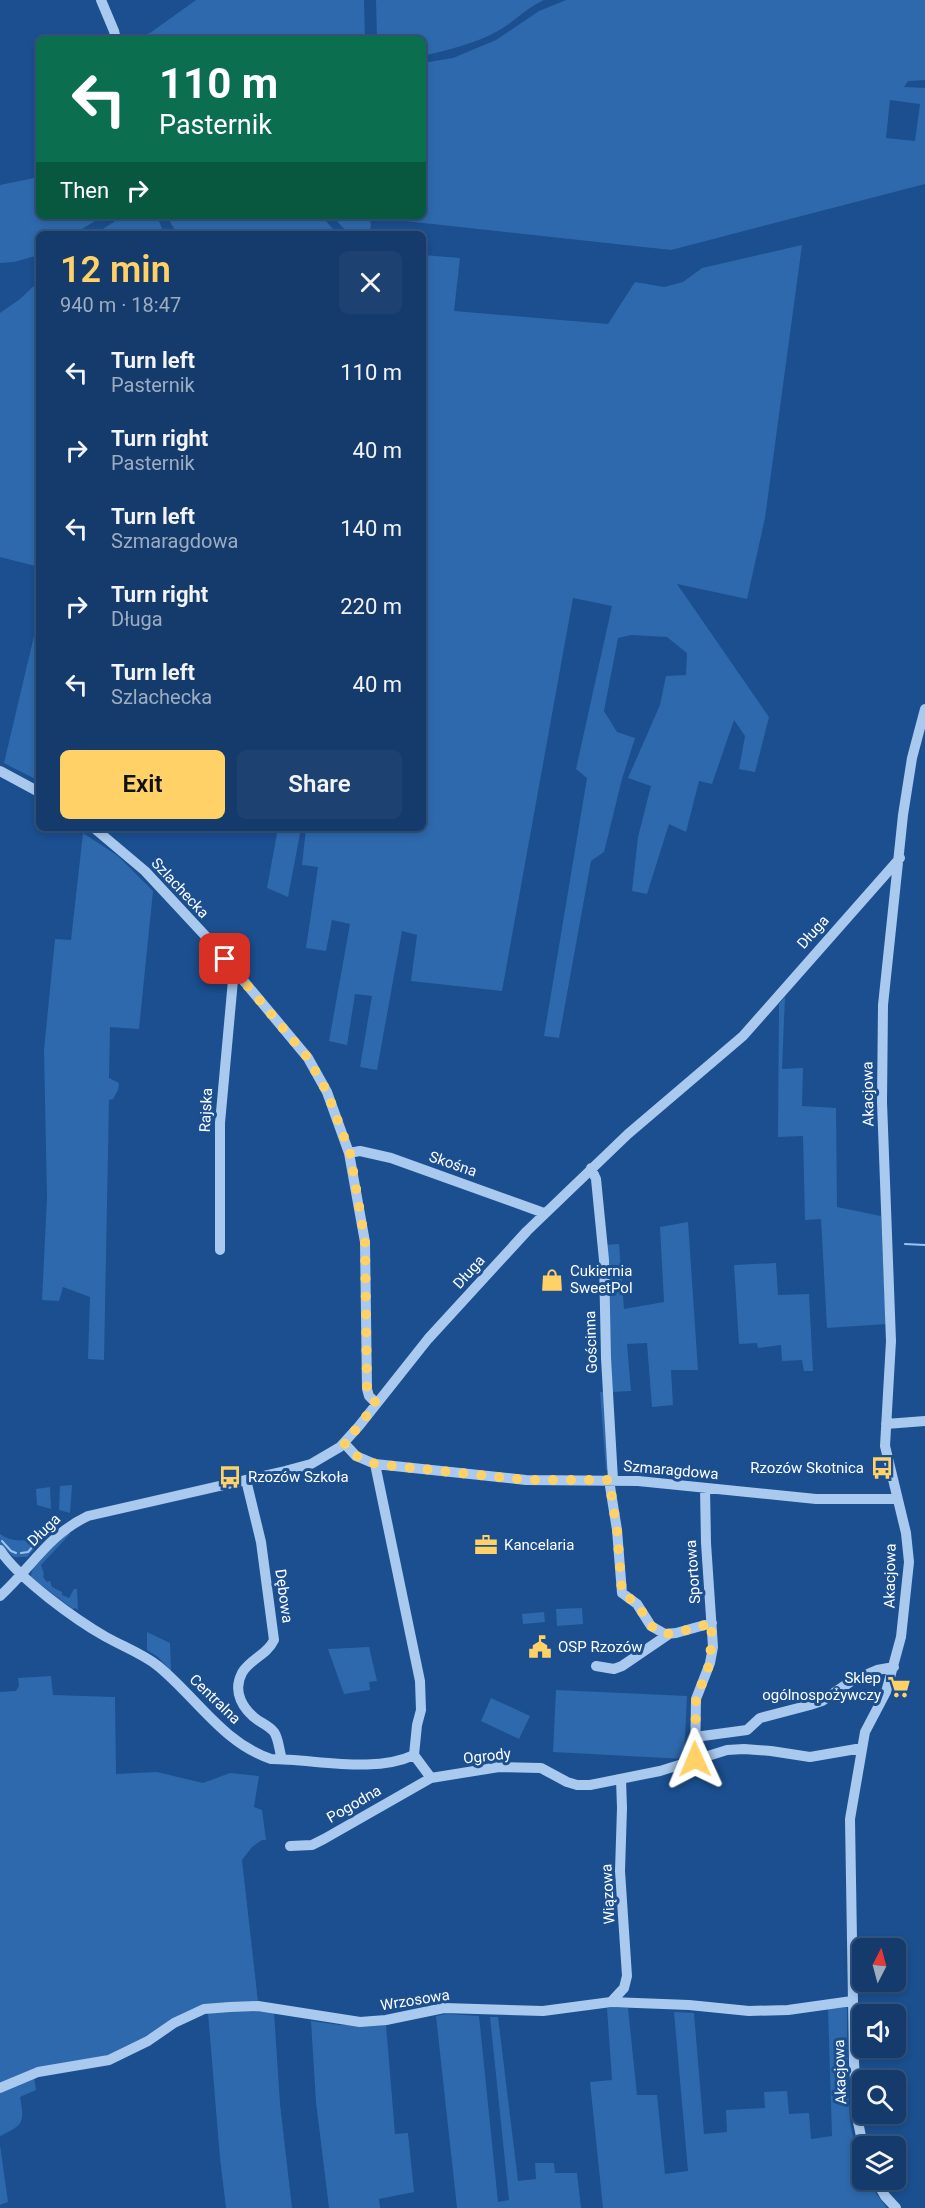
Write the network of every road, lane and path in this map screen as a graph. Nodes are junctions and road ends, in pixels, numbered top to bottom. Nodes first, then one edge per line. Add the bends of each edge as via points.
1 (101, 0) edge
2 (115, 36) edge
3 (925, 709) edge
4 (0, 771) edge
5 (36, 790) edge
6 (98, 831) edge
7 (900, 857) junction
8 (239, 974) junction
9 (350, 1153) junction
10 (591, 1168) junction
11 (544, 1213) junction
12 (220, 1250) dead end
13 (376, 1403) junction
14 (925, 1421) edge
15 (886, 1424) junction
16 (344, 1443) junction
17 (375, 1464) junction
18 (246, 1480) junction
19 (611, 1480) junction
20 (705, 1488) junction
21 (896, 1499) junction
22 (0, 1550) edge
23 (22, 1575) junction
24 (0, 1596) edge
25 (712, 1623) junction
26 (669, 1634) junction
27 (596, 1666) dead end
28 (894, 1667) junction
29 (695, 1737) junction
30 (862, 1748) junction
31 (414, 1755) junction
32 (282, 1759) junction
33 (695, 1759) junction
34 (431, 1778) junction
35 (621, 1779) junction
36 (290, 1846) dead end
37 (852, 2001) junction
38 (611, 2002) junction
39 (0, 2088) edge
40 (861, 2136) edge
41 (882, 2190) edge
42 (896, 2208) edge

1 - 2 street
3 - 7 street, Akacjowa via 912,758
4 - 5 street
6 - 8 street, Szlachecka via 145,871
7 - 10 street, Długa via 743,1036
7 - 15 street, Akacjowa via 882,1038 891,1341
8 - 9 street, Szlachecka via 308,1058 327,1092
8 - 12 street, Rajska via 233,980 221,1104
9 - 11 street, Skośna via 360,1151 391,1158
9 - 13 street, Szlachecka via 365,1242 367,1389
10 - 11 street, Długa
10 - 19 street, Gościnna via 596,1179 604,1260
11 - 13 street, Długa via 428,1339
13 - 16 street, Długa
14 - 15 street
15 - 21 street, Akacjowa via 885,1446
16 - 17 street, Szmaragdowa via 356,1456
16 - 18 street, Długa via 311,1464
17 - 19 street, Szmaragdowa via 526,1480
17 - 31 street via 420,1681 422,1710
18 - 23 street, Długa via 88,1516 55,1536
18 - 32 street, Dębowa via 261,1542 274,1640 267,1651 245,1668 237,1691 252,1715 276,1735
19 - 20 street, Szmaragdowa
19 - 26 street, Gościnna via 622,1593 637,1604 654,1629
20 - 21 street, Szmaragdowa via 816,1498
20 - 25 street, Sportowa
21 - 28 street, Akacjowa via 906,1533 909,1563 903,1629
22 - 23 street, Centralna
23 - 24 street, Długa
23 - 32 street, Centralna via 80,1620 157,1665 232,1737 256,1754
25 - 26 street
25 - 29 street, Sportowa via 710,1663 696,1699
26 - 27 street via 622,1666
28 - 29 street via 853,1680 822,1701 760,1718 747,1730
28 - 30 street, Akacjowa via 886,1692 869,1721
29 - 33 street, Sportowa
30 - 33 street, Ogrody via 810,1757 771,1750 726,1750
30 - 37 street, Akacjowa via 850,1819
31 - 32 street, Centralna via 377,1764
31 - 34 street
33 - 35 street, Ogrody
34 - 35 street, Ogrody via 499,1767 541,1768 577,1785
34 - 36 street, Pogodna via 312,1845
35 - 38 street, Wiązowa via 620,1880 627,1976 624,1988
37 - 38 street, Wrzosowa via 749,2011
37 - 40 street, Akacjowa via 856,2117
38 - 39 street, Wrzosowa via 543,2011 444,2008 360,2022 258,2006 204,2010 109,2060 38,2072
41 - 42 street

